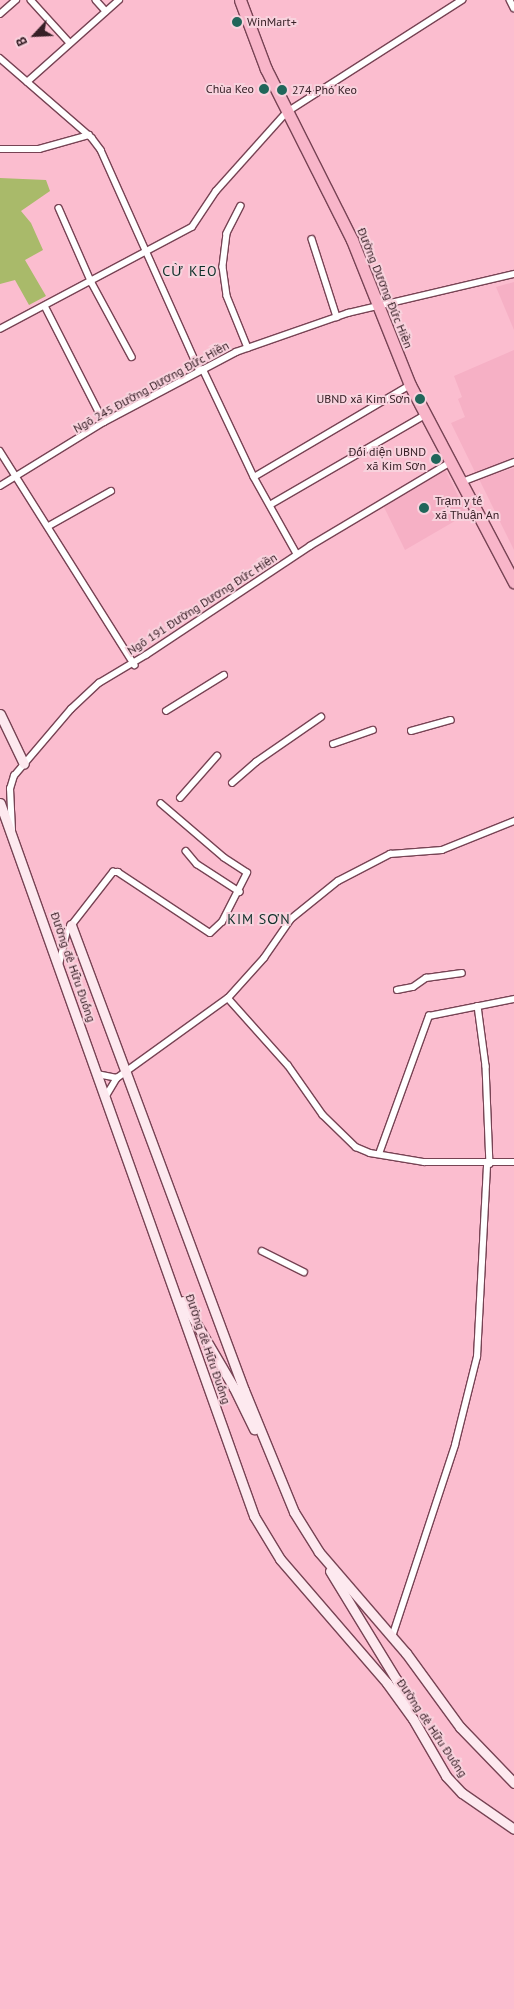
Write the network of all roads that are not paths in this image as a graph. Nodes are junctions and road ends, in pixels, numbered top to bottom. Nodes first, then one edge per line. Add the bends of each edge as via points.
1 (16, 0) edge
2 (31, 0) edge
3 (96, 0) edge
4 (120, 0) edge
5 (240, 0) edge
6 (462, 0) edge
7 (510, 0) edge
8 (514, 8) edge
9 (106, 12) junction
10 (0, 14) edge
11 (70, 43) junction
12 (0, 58) edge
13 (27, 82) junction
14 (287, 112) junction
15 (89, 135) junction
16 (0, 149) edge
17 (241, 206) dead end
18 (59, 208) dead end
19 (312, 239) dead end
20 (146, 251) junction
21 (514, 274) edge
22 (92, 282) junction
23 (45, 306) junction
24 (378, 307) junction
25 (337, 317) junction
26 (0, 329) edge
27 (248, 348) junction
28 (132, 357) dead end
29 (202, 370) junction
30 (410, 385) junction
31 (425, 414) junction
32 (104, 422) junction
33 (0, 451) edge
34 (451, 462) junction
35 (514, 462) edge
36 (254, 477) junction
37 (15, 478) junction
38 (462, 482) junction
39 (0, 486) edge
40 (111, 491) dead end
41 (270, 505) junction
42 (49, 526) junction
43 (297, 554) junction
44 (514, 582) edge
45 (134, 663) junction
46 (224, 675) dead end
47 (166, 711) dead end
48 (0, 714) edge
49 (321, 717) dead end
50 (451, 720) dead end
51 (374, 730) dead end
52 (410, 732) dead end
53 (333, 744) dead end
54 (216, 756) dead end
55 (24, 764) junction
56 (232, 783) dead end
57 (180, 798) dead end
58 (0, 803) edge
59 (161, 804) dead end
60 (514, 822) edge
61 (12, 835) junction
62 (186, 851) dead end
63 (240, 892) junction
64 (71, 925) junction
65 (59, 964) junction
66 (462, 973) dead end
67 (397, 990) dead end
68 (228, 998) junction
69 (514, 999) edge
70 (478, 1006) junction
71 (126, 1073) junction
72 (97, 1074) junction
73 (117, 1078) junction
74 (106, 1096) junction
75 (379, 1154) junction
76 (514, 1162) edge
77 (488, 1164) junction
78 (262, 1251) dead end
79 (304, 1272) dead end
80 (174, 1286) junction
81 (294, 1512) junction
82 (319, 1552) junction
83 (392, 1637) junction
84 (414, 1719) junction
85 (514, 1783) edge
86 (514, 1829) edge

1 - 10 street
2 - 11 street
3 - 9 street
4 - 9 street
5 - 14 highway, Đường Dương Đức Hiền via 266,69
6 - 14 street
7 - 8 street
9 - 11 street
11 - 13 street
12 - 13 street
13 - 15 street
14 - 20 street via 216,191 195,225
14 - 24 highway, Đường Dương Đức Hiền via 352,240
15 - 16 street via 39,150
15 - 20 street via 117,180
17 - 27 street via 227,234 223,267 227,296
18 - 22 street
19 - 25 street
20 - 22 street
20 - 29 street
21 - 24 street, Ngõ 245 Đường Dương Đức Hiền
22 - 23 street
22 - 28 street
23 - 26 street
23 - 32 street
24 - 25 street, Ngõ 245 Đường Dương Đức Hiền
24 - 30 highway, Đường Dương Đức Hiền
25 - 27 street, Ngõ 245 Đường Dương Đức Hiền
27 - 29 street, Ngõ 245 Đường Dương Đức Hiền
29 - 32 street, Ngõ 245 Đường Dương Đức Hiền
29 - 36 street
30 - 31 highway, Đường Dương Đức Hiền
30 - 36 street
31 - 34 highway, Đường Dương Đức Hiền
31 - 41 street
32 - 37 street, Ngõ 245 Đường Dương Đức Hiền
33 - 37 street
34 - 38 highway, Đường Dương Đức Hiền
34 - 43 street, Ngõ 191 Đường Dương Đức Hiền
35 - 38 street
36 - 41 street
37 - 39 street, Ngõ 245 Đường Dương Đức Hiền
37 - 42 street
38 - 44 highway, Đường Dương Đức Hiền
40 - 42 street
41 - 43 street
42 - 45 street
43 - 45 street, Ngõ 191 Đường Dương Đức Hiền
45 - 55 street, Ngõ 191 Đường Dương Đức Hiền via 99,683 71,708
46 - 47 street
48 - 55 main road
49 - 56 street via 256,762
50 - 52 street
51 - 53 street
54 - 57 street
55 - 61 street, Ngõ 191 Đường Dương Đức Hiền via 11,786
58 - 61 main road, Đường đê Hữu Đuống
59 - 63 street via 224,858 247,873
60 - 68 street via 442,850 390,854 338,881 291,919 264,958
61 - 65 main road, Đường đê Hữu Đuống
62 - 63 street via 197,864
63 - 64 street via 222,922 210,933 118,872 112,872
64 - 65 street
64 - 71 main road
65 - 72 main road, Đường đê Hữu Đuống
66 - 67 street via 426,978 412,987
68 - 71 street
68 - 75 street via 288,1065 308,1096 344,1138 356,1147
69 - 70 street
70 - 75 street via 429,1016
70 - 77 street via 486,1066
71 - 73 street
71 - 81 main road via 244,1390
72 - 73 street
72 - 74 main road, Đường đê Hữu Đuống
73 - 74 street
74 - 80 main road, Đường đê Hữu Đuống
75 - 77 street via 424,1162
76 - 77 street
77 - 83 street via 477,1357 455,1445
78 - 79 street
80 - 81 main road via 234,1388
80 - 84 main road, Đường đê Hữu Đuống via 254,1516 266,1540
81 - 82 main road
82 - 83 main road
82 - 84 main road via 396,1679
83 - 85 main road via 460,1727
84 - 86 main road, Đường đê Hữu Đuống via 446,1776 462,1793

